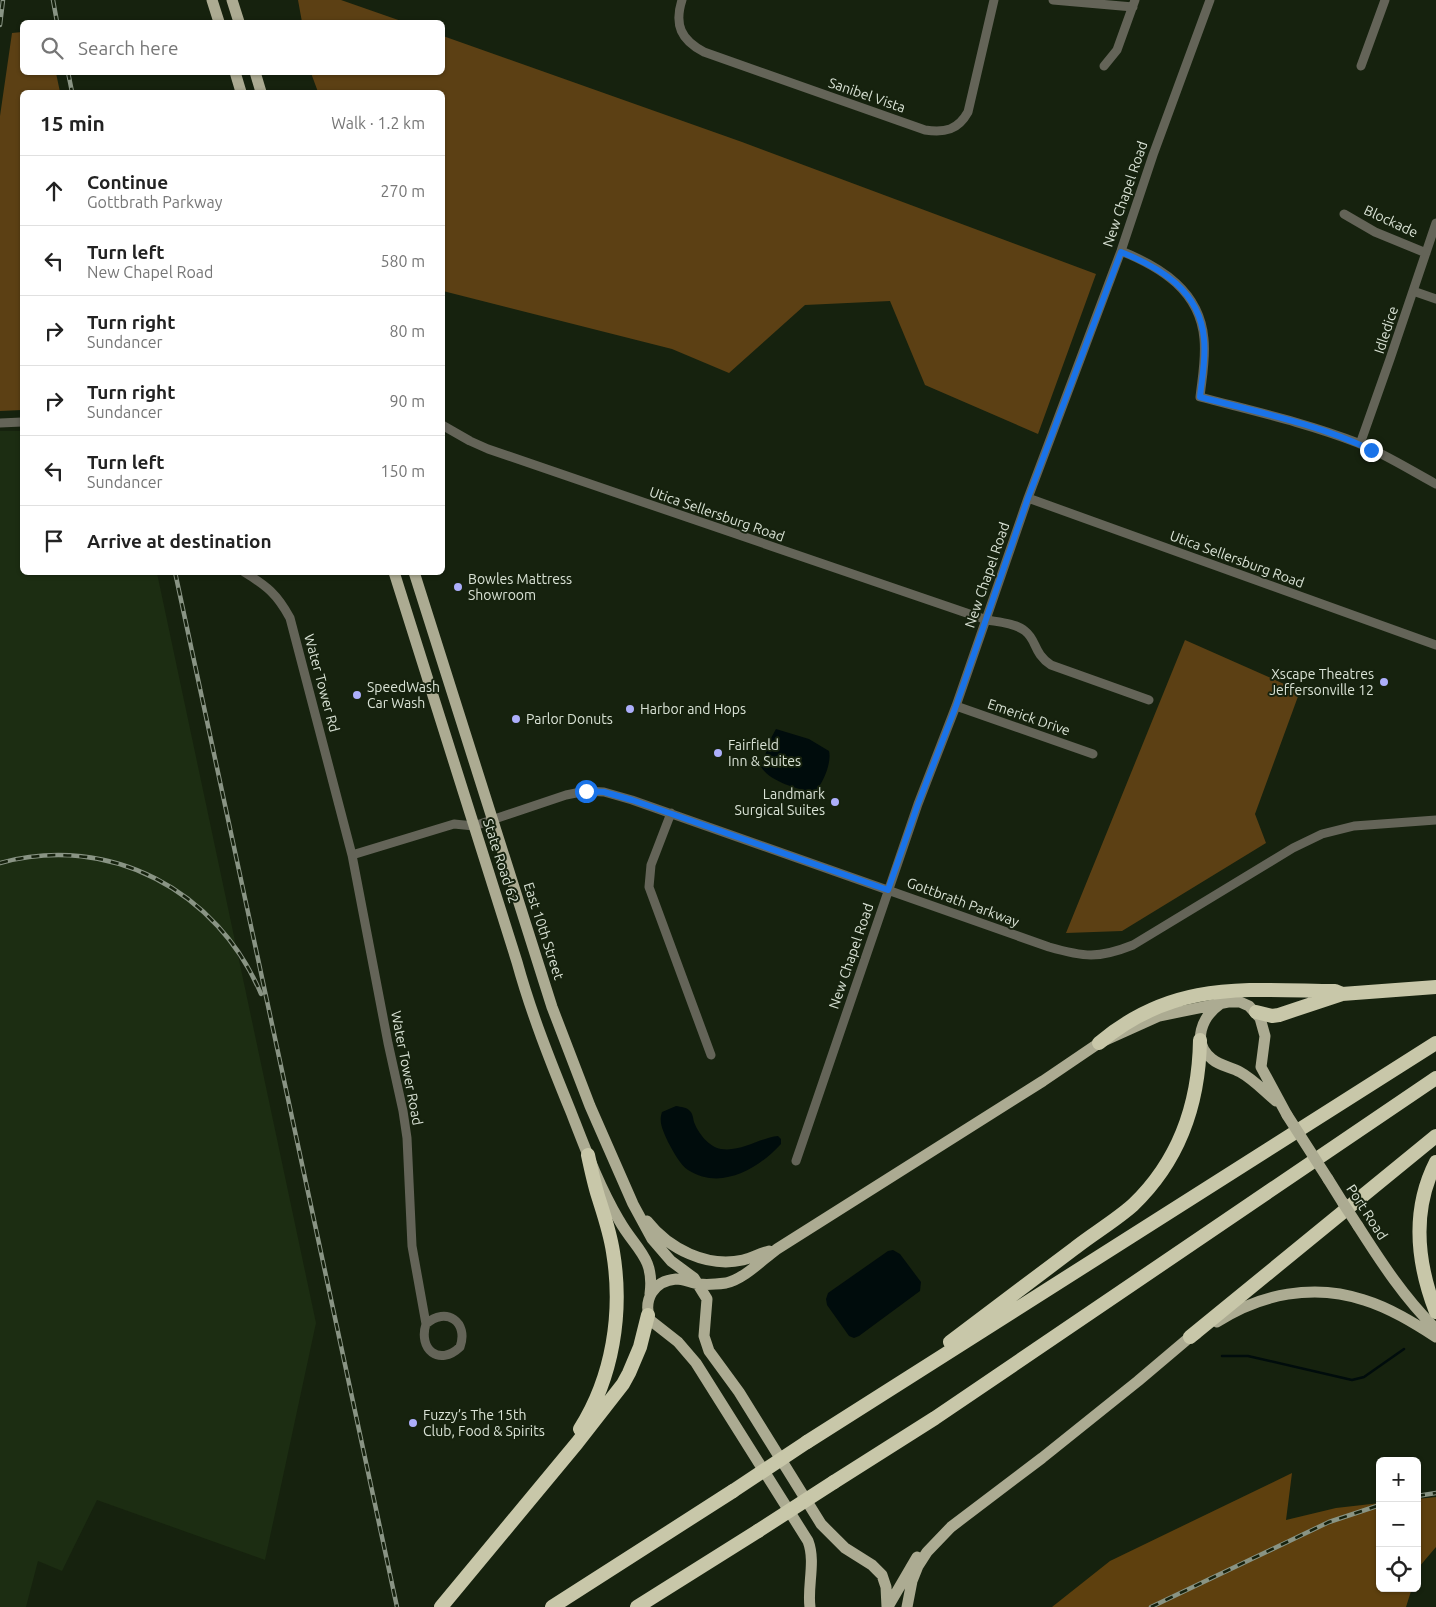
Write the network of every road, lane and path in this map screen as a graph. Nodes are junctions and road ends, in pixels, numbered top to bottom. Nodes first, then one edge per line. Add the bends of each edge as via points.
1 (212, 0) edge
2 (232, 0) edge
3 (682, 0) edge
4 (994, 0) edge
5 (1053, 0) edge
6 (1210, 0) edge
7 (1385, 0) edge
8 (1134, 3) edge
9 (218, 20) edge
10 (238, 20) edge
11 (1104, 66) dead end
12 (1361, 66) dead end
13 (236, 75) edge
14 (256, 75) edge
15 (240, 90) edge
16 (260, 90) edge
17 (1344, 214) dead end
18 (1436, 223) edge
19 (1121, 252) junction
20 (1426, 252) junction
21 (1413, 291) junction
22 (1436, 299) edge
23 (20, 422) edge
24 (0, 423) edge
25 (445, 427) edge
26 (1360, 444) junction
27 (1436, 484) edge
28 (1028, 498) junction
29 (248, 575) edge
30 (395, 575) edge
31 (415, 575) edge
32 (987, 620) junction
33 (1436, 645) edge
34 (1149, 700) dead end
35 (956, 706) junction
36 (1093, 754) dead end
37 (671, 813) junction
38 (343, 819) joint
39 (492, 819) junction
40 (1436, 820) edge
41 (474, 826) junction
42 (352, 856) junction
43 (888, 890) junction
44 (1436, 987) edge
45 (1342, 994) junction
46 (1220, 1004) junction
47 (1256, 1012) junction
48 (1200, 1040) junction
49 (1099, 1043) junction
50 (1436, 1043) edge
51 (711, 1055) dead end
52 (1436, 1078) edge
53 (1284, 1110) junction
54 (1436, 1136) edge
55 (588, 1155) junction
56 (796, 1161) dead end
57 (1436, 1162) edge
58 (633, 1204) junction
59 (777, 1249) junction
60 (698, 1284) junction
61 (650, 1294) junction
62 (1436, 1312) edge
63 (648, 1315) junction
64 (426, 1324) junction
65 (1436, 1329) edge
66 (1190, 1337) junction
67 (1436, 1337) edge
68 (897, 1385) junction
69 (538, 1489) junction
70 (951, 1527) junction
71 (441, 1607) edge
72 (552, 1607) edge
73 (637, 1607) edge
74 (810, 1607) edge
75 (887, 1607) edge
76 (907, 1607) edge

1 - 9 main road
2 - 10 main road
3 - 4 street, Sanibel Vista via 681,32 696,48 936,132 956,127 968,112
5 - 8 street
6 - 19 street, New Chapel Road via 1152,155
7 - 12 street
8 - 11 street via 1116,50
13 - 15 main road
14 - 16 main road
17 - 20 street, Blockade via 1375,232
18 - 20 street, Idledice
19 - 26 street via 1172,278 1191,301 1204,339 1200,397 1268,414
19 - 28 street, New Chapel Road
20 - 21 street, Idledice
21 - 22 street
21 - 26 street, Idledice
23 - 24 street
25 - 32 street, Utica Sellersburg Road via 488,449
26 - 27 street
28 - 32 street, New Chapel Road
28 - 33 street, Utica Sellersburg Road
29 - 38 street, Water Tower Rd via 271,590 290,618
30 - 41 main road, State Road 62
31 - 39 main road, East 10th Street
32 - 34 street, Utica Sellersburg Road via 1024,630 1038,654 1051,665
32 - 35 street, New Chapel Road
35 - 36 street, Emerick Drive
35 - 43 street, New Chapel Road
37 - 39 street, Gottbrath Parkway via 614,795 586,791
37 - 43 street, Gottbrath Parkway
37 - 51 street via 651,865 649,888
38 - 42 street, Water Tower Road
39 - 41 street, Gottbrath Parkway
39 - 58 main road, East 10th Street via 552,1007 590,1106
40 - 43 street, Gottbrath Parkway via 1354,826 1322,834 1293,848 1133,945 1108,954 1073,954
41 - 42 street, Gottbrath Parkway via 454,824
41 - 55 main road, State Road 62 via 527,1000
42 - 64 street, Water Tower Road via 405,1119 412,1246
43 - 56 street, New Chapel Road
44 - 45 highway
45 - 47 highway via 1279,1015
45 - 49 highway via 1335,991 1235,990 1189,996 1144,1013
46 - 47 main road via 1240,1002
46 - 48 main road via 1205,1018
46 - 49 main road via 1159,1016
47 - 53 main road via 1265,1030 1261,1067
48 - 53 main road via 1211,1059 1239,1072
48 - 68 highway via 1197,1085 1188,1120 1171,1157 1144,1193 1115,1219
49 - 59 main road
50 - 68 highway
52 - 73 highway, bridge via 935,1418
53 - 65 main road, Port Road, bridge via 1388,1272
54 - 66 highway
55 - 61 main road via 618,1219 648,1262 652,1276
55 - 69 highway via 613,1252 617,1290 615,1330 606,1374 593,1405
57 - 62 highway via 1426,1188 1419,1229 1422,1269
58 - 59 main road via 655,1231 694,1256 730,1262
58 - 60 main road, East 10th Street via 659,1249
59 - 60 main road via 731,1281
60 - 61 main road via 671,1280
60 - 75 main road via 707,1299 704,1336 709,1351 821,1524 840,1544 872,1565 882,1576
61 - 63 main road
63 - 69 highway via 630,1373
63 - 74 main road via 655,1326 678,1342 696,1362 804,1535 810,1550
64 - 64 street, Water Tower Road via 441,1316 455,1320 463,1333 460,1347 448,1355 434,1354 424,1341
66 - 67 main road via 1246,1305 1296,1292 1344,1295 1377,1305
66 - 70 main road via 1042,1458
68 - 72 highway, bridge
69 - 71 highway
70 - 75 main road via 923,1549
70 - 76 main road via 918,1566

